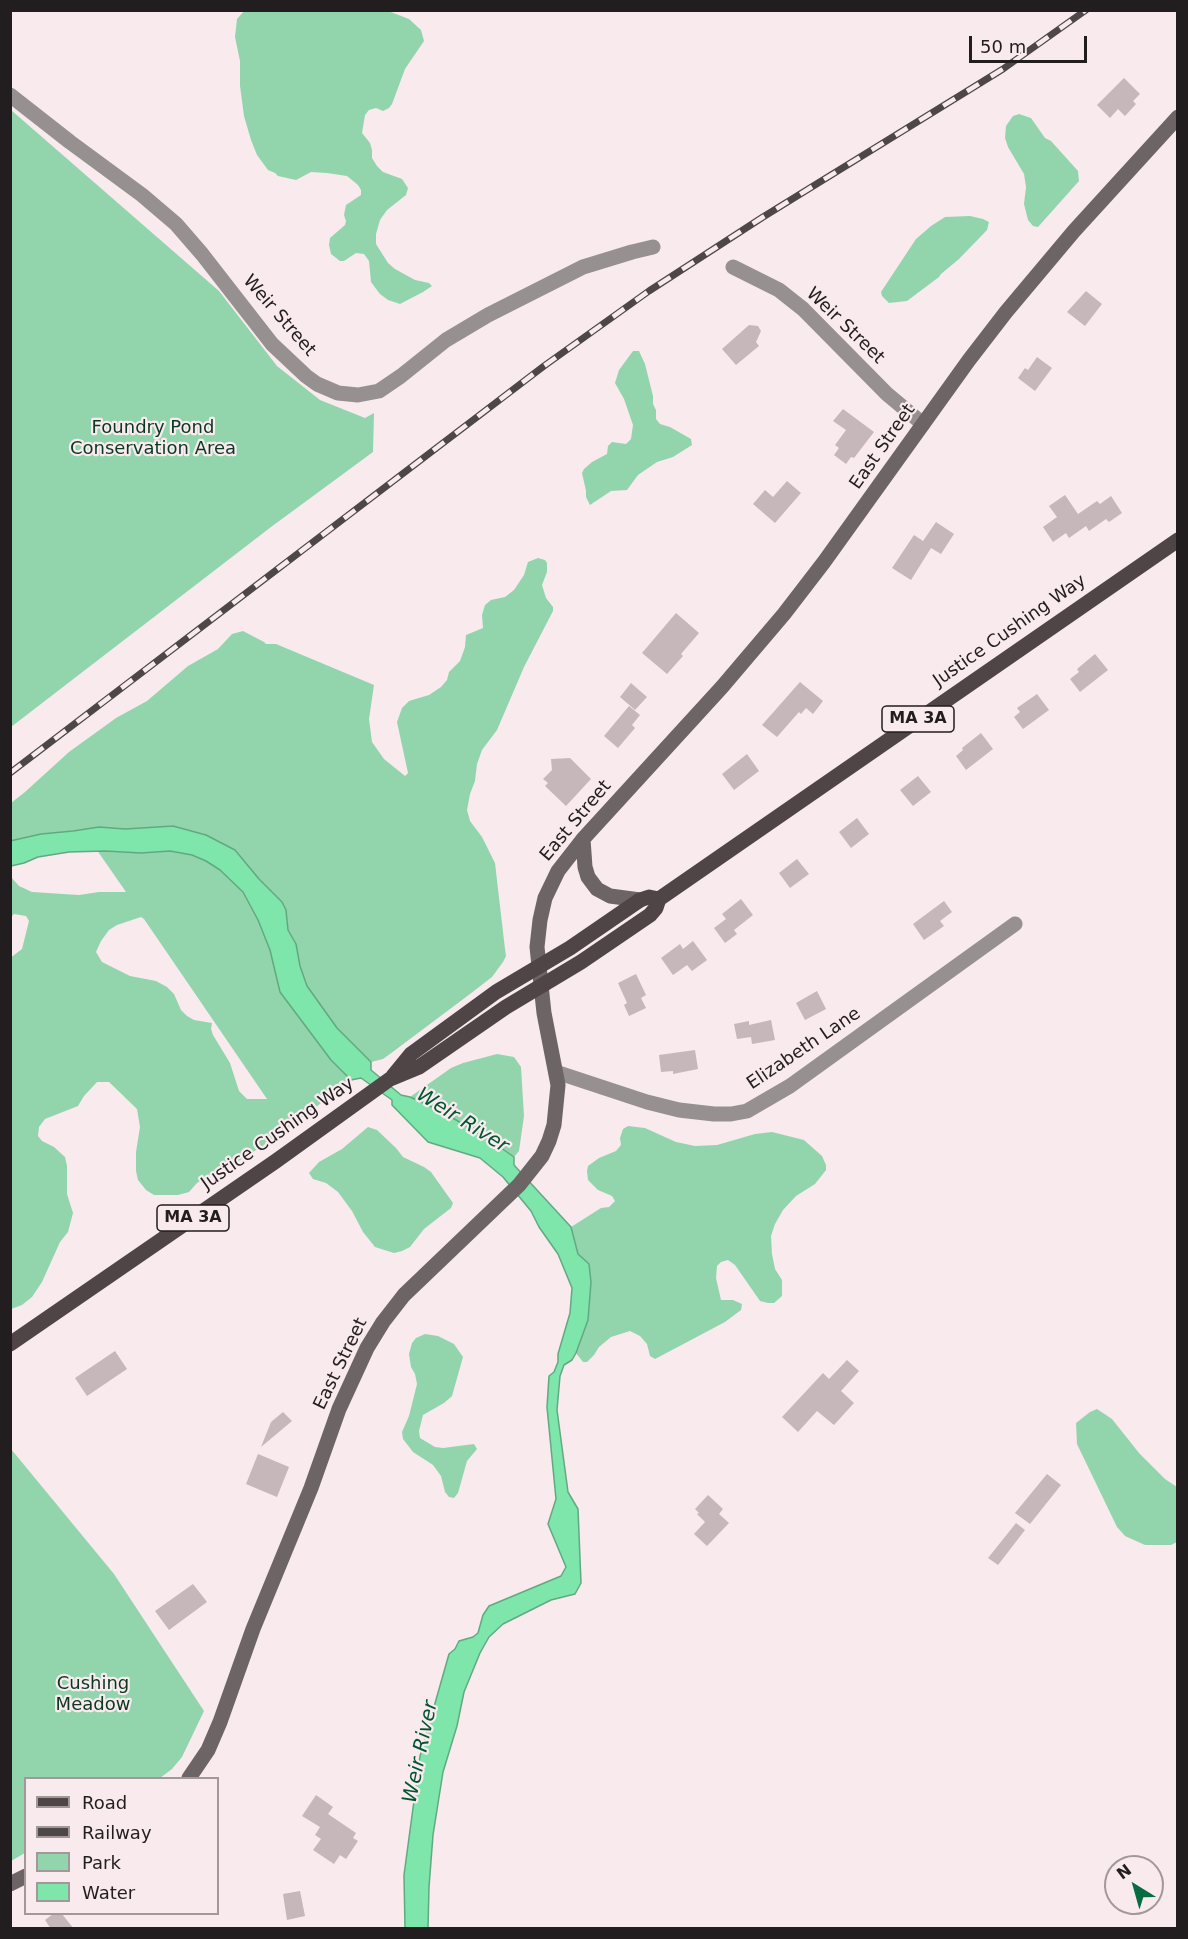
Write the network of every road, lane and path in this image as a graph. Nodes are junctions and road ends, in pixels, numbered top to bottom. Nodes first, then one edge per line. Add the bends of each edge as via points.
1 (10, 95) edge
2 (1178, 117) edge
3 (653, 247) dead end
4 (733, 267) dead end
5 (923, 424) junction
6 (1178, 540) edge
7 (583, 839) junction
8 (659, 898) junction
9 (640, 900) junction
10 (1015, 924) dead end
11 (538, 967) junction
12 (540, 987) junction
13 (556, 1072) junction
14 (390, 1079) junction
15 (10, 1344) edge
16 (190, 1777) edge
17 (24, 1877) edge
18 (10, 1884) edge

1 - 3 street, Weir Street via 176,224 272,344 306,376 338,393 379,391 446,340 488,315 583,267
2 - 5 main road, East Street via 1014,303
4 - 5 street, Weir Street via 779,290 803,309 886,394
5 - 7 main road, East Street via 784,614
6 - 8 main road, Justice Cushing Way / MA 3A
7 - 9 main road via 585,867 591,883 610,896
7 - 11 main road, East Street via 558,871 545,898 537,938
8 - 9 main road, Justice Cushing Way / MA 3A
8 - 12 main road, Justice Cushing Way / MA 3A via 650,915
9 - 11 main road, Justice Cushing Way / MA 3A
10 - 13 street, Elizabeth Lane via 790,1086 747,1111 723,1114 679,1110
11 - 12 main road, East Street
11 - 14 main road, Justice Cushing Way / MA 3A via 496,992 411,1054
12 - 13 main road, East Street
12 - 14 main road, Justice Cushing Way / MA 3A via 419,1067
13 - 16 main road, East Street via 554,1125 542,1156 519,1185 404,1295 367,1348 339,1409 220,1722
14 - 15 main road, Justice Cushing Way / MA 3A
17 - 18 main road

